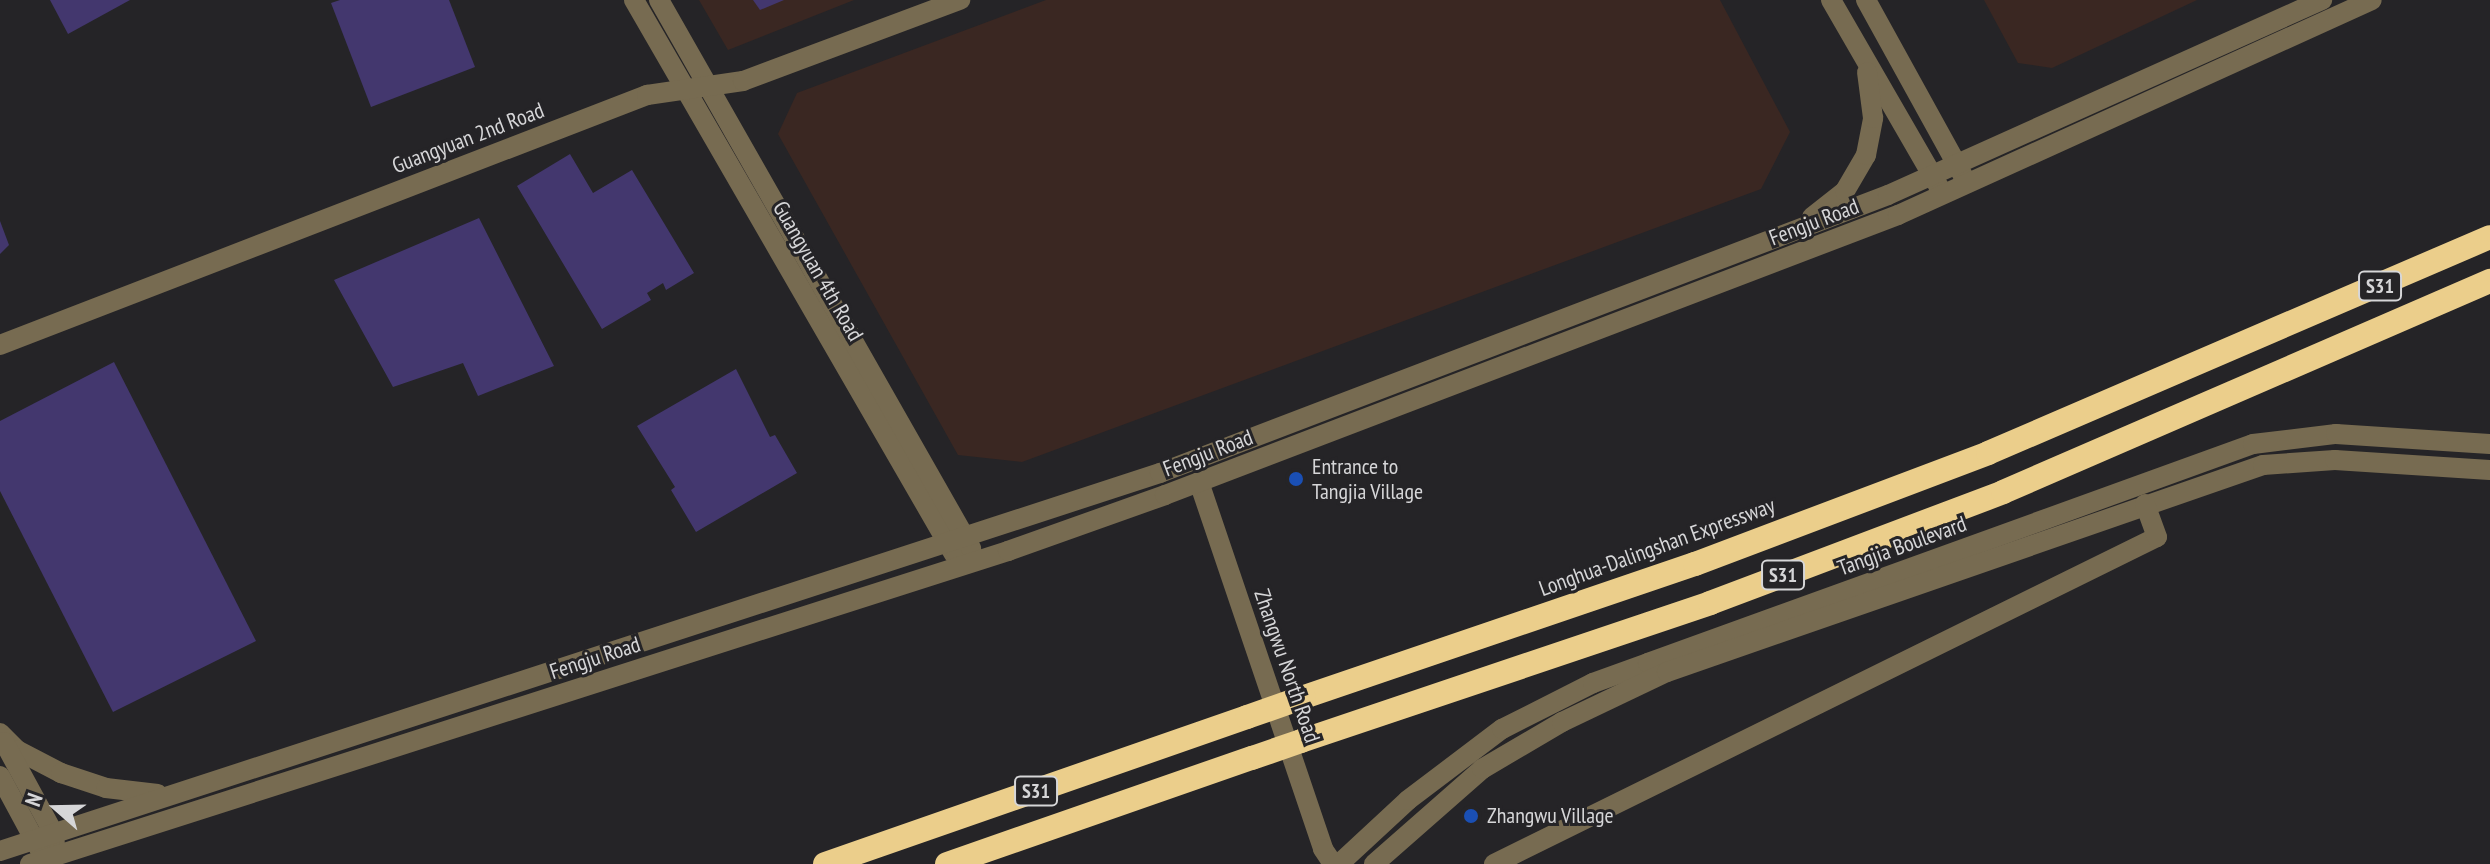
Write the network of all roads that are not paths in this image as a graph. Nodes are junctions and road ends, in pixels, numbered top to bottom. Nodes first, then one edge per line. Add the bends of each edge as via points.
1 (634, 0) edge
2 (659, 0) edge
3 (960, 0) edge
4 (1831, 0) edge
5 (1866, 0) edge
6 (2322, 0) edge
7 (2372, 0) edge
8 (1861, 51) junction
9 (708, 86) junction
10 (686, 90) junction
11 (1961, 164) junction
12 (1932, 176) junction
13 (1952, 192) junction
14 (1785, 234) junction
15 (2490, 237) edge
16 (2490, 281) edge
17 (0, 345) edge
18 (2490, 444) edge
19 (2490, 470) edge
20 (1199, 482) junction
21 (2145, 504) junction
22 (968, 537) junction
23 (948, 544) junction
24 (965, 564) junction
25 (0, 734) edge
26 (0, 776) edge
27 (182, 792) junction
28 (44, 837) junction
29 (0, 851) edge
30 (42, 860) edge
31 (825, 864) edge
32 (947, 864) edge
33 (1336, 864) edge
34 (1374, 864) edge
35 (1494, 864) edge

1 - 10 street, Guangyuan 4th Road
2 - 9 street, Guangyuan 4th Road
3 - 9 street, Guangyuan 2nd Road via 743,81
4 - 8 street
5 - 11 street
6 - 11 street, Fengju Road
7 - 13 street, Fengju Road
8 - 12 street
8 - 14 street via 1873,118 1866,155 1845,191
9 - 10 street, Guangyuan 2nd Road
9 - 22 street, Guangyuan 4th Road
10 - 17 street, Guangyuan 2nd Road via 647,95
10 - 23 street, Guangyuan 4th Road
11 - 12 street, Fengju Road
11 - 13 street
12 - 13 street
12 - 14 street, Fengju Road
13 - 20 street, Fengju Road
14 - 22 street, Fengju Road via 1160,473
15 - 31 highway, Longhua-Dalingshan Expressway / S31, bridge via 1988,453 1695,564
16 - 32 highway, S31, bridge via 2256,387 2003,492 1710,603
18 - 33 street, Tangjia Boulevard via 2336,434 2253,444 1593,683 1502,729 1408,800
19 - 21 street, Tangjia Boulevard via 2297,461 2230,474
20 - 24 street, Fengju Road
20 - 33 street, Zhangwu North Road via 1323,849
21 - 34 street, Tangjia Boulevard via 1667,672 1482,769
21 - 35 street via 2157,537
22 - 23 street, Fengju Road
22 - 24 street, Guangyuan 4th Road
23 - 24 street, Guangyuan 4th Road
23 - 27 street, Fengju Road
24 - 30 street, Fengju Road
25 - 27 street via 36,762 83,781 131,793
25 - 28 street
26 - 28 street
27 - 28 street, Fengju Road
28 - 29 street, Fengju Road
28 - 30 street

